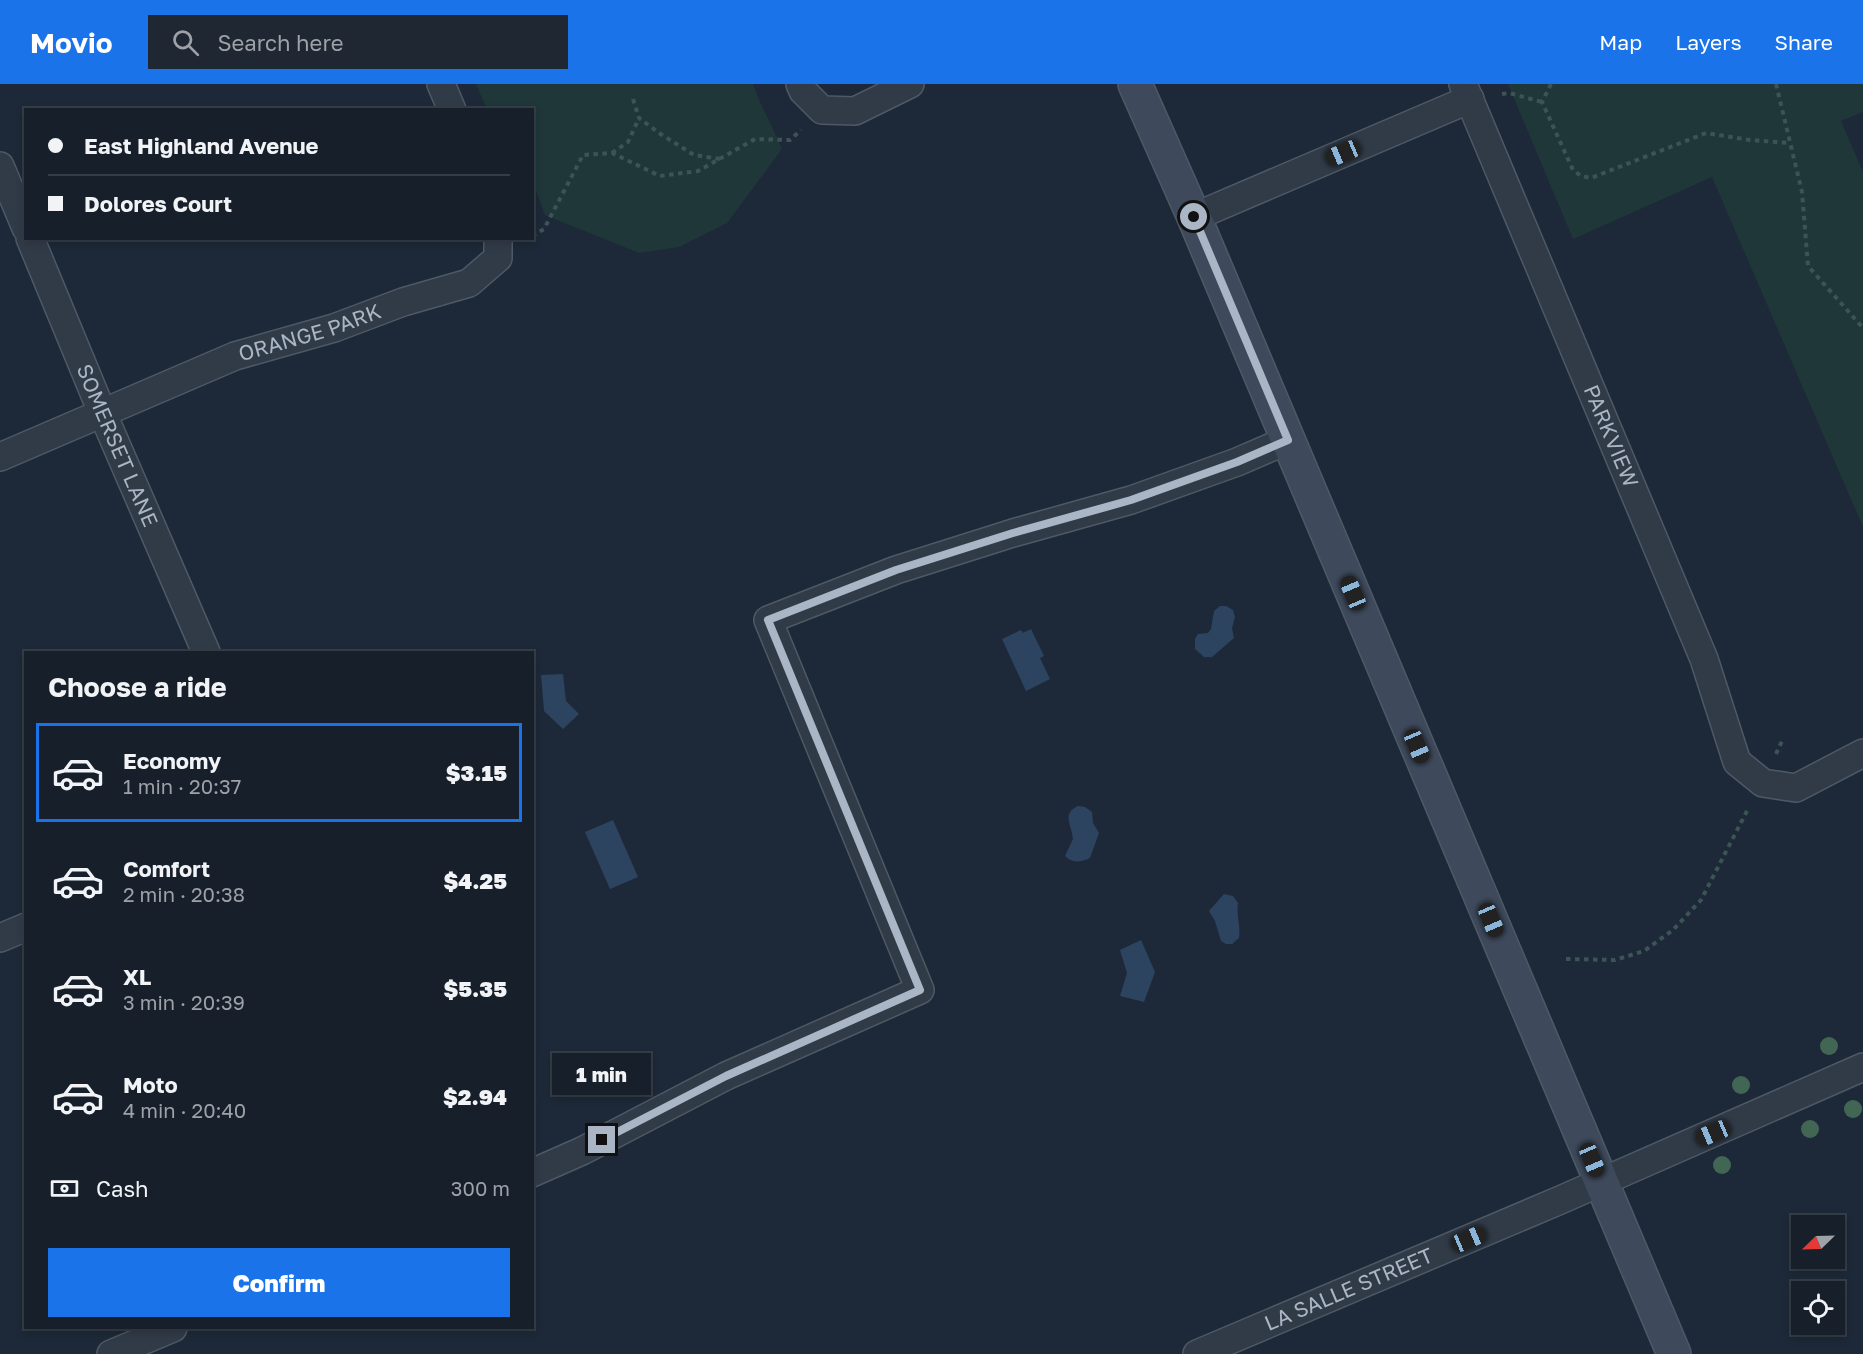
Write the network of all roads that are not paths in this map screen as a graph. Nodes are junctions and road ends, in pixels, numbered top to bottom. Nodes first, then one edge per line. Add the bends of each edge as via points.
1 (441, 84) edge
2 (800, 84) edge
3 (910, 84) edge
4 (1135, 84) edge
5 (1466, 91) edge
6 (451, 108) edge
7 (0, 166) edge
8 (1194, 217) junction
9 (24, 223) edge
10 (31, 240) edge
11 (498, 240) edge
12 (102, 412) junction
13 (1288, 440) junction
14 (0, 457) edge
15 (206, 651) edge
16 (1863, 753) edge
17 (24, 928) edge
18 (0, 938) edge
19 (1863, 1067) edge
20 (534, 1172) edge
21 (1602, 1182) junction
22 (171, 1329) edge
23 (111, 1354) edge
24 (1197, 1354) edge
25 (1674, 1354) edge

1 - 6 street
2 - 3 street via 822,110 855,111
4 - 8 street
5 - 8 street
5 - 16 street, PARKVIEW via 1704,659 1737,762 1762,783 1796,788
7 - 9 street
8 - 13 street
10 - 12 street, SOMERSET LANE
11 - 12 street, ORANGE PARK via 498,258 469,284 235,356
12 - 14 street, ORANGE PARK
12 - 15 street, SOMERSET LANE
13 - 20 street via 1131,500 896,570 768,620 920,990 726,1076
13 - 21 street
17 - 18 street
19 - 21 street, LA SALLE STREET
21 - 24 street, LA SALLE STREET
21 - 25 street
22 - 23 street

